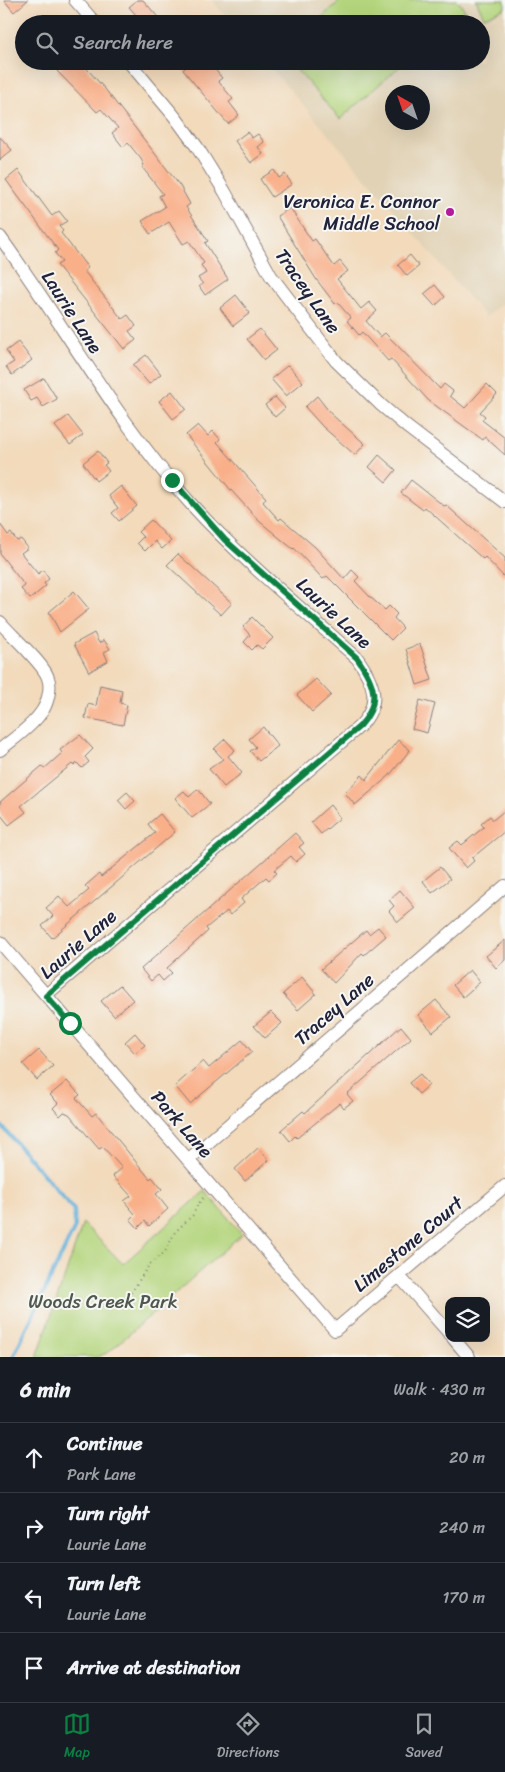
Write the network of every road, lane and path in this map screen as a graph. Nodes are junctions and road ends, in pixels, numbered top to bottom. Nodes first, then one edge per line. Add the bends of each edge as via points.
1 (75, 0) edge
2 (88, 15) edge
3 (135, 70) edge
4 (0, 237) edge
5 (505, 502) edge
6 (0, 622) edge
7 (0, 750) edge
8 (505, 886) edge
9 (0, 942) edge
10 (46, 996) junction
11 (188, 1160) junction
12 (505, 1186) edge
13 (208, 1194) dead end
14 (399, 1276) junction
15 (131, 1293) dead end
16 (445, 1328) edge
17 (335, 1330) joint
18 (456, 1342) edge
19 (469, 1357) edge

1 - 2 street
3 - 5 street, Tracey Lane via 186,132 226,192 271,276 336,361 381,405
4 - 10 street, Laurie Lane via 102,391 159,465 225,540 357,658 371,681 374,696 370,714 360,726
6 - 7 street via 49,678 47,700 40,715
8 - 11 street, Tracey Lane
9 - 10 street, Park Lane
10 - 11 street, Park Lane
11 - 17 street, Park Lane
12 - 14 street, Limestone Court
13 - 15 path via 175,1232 165,1252 149,1265
14 - 16 street
14 - 17 street, Limestone Court
18 - 19 street

